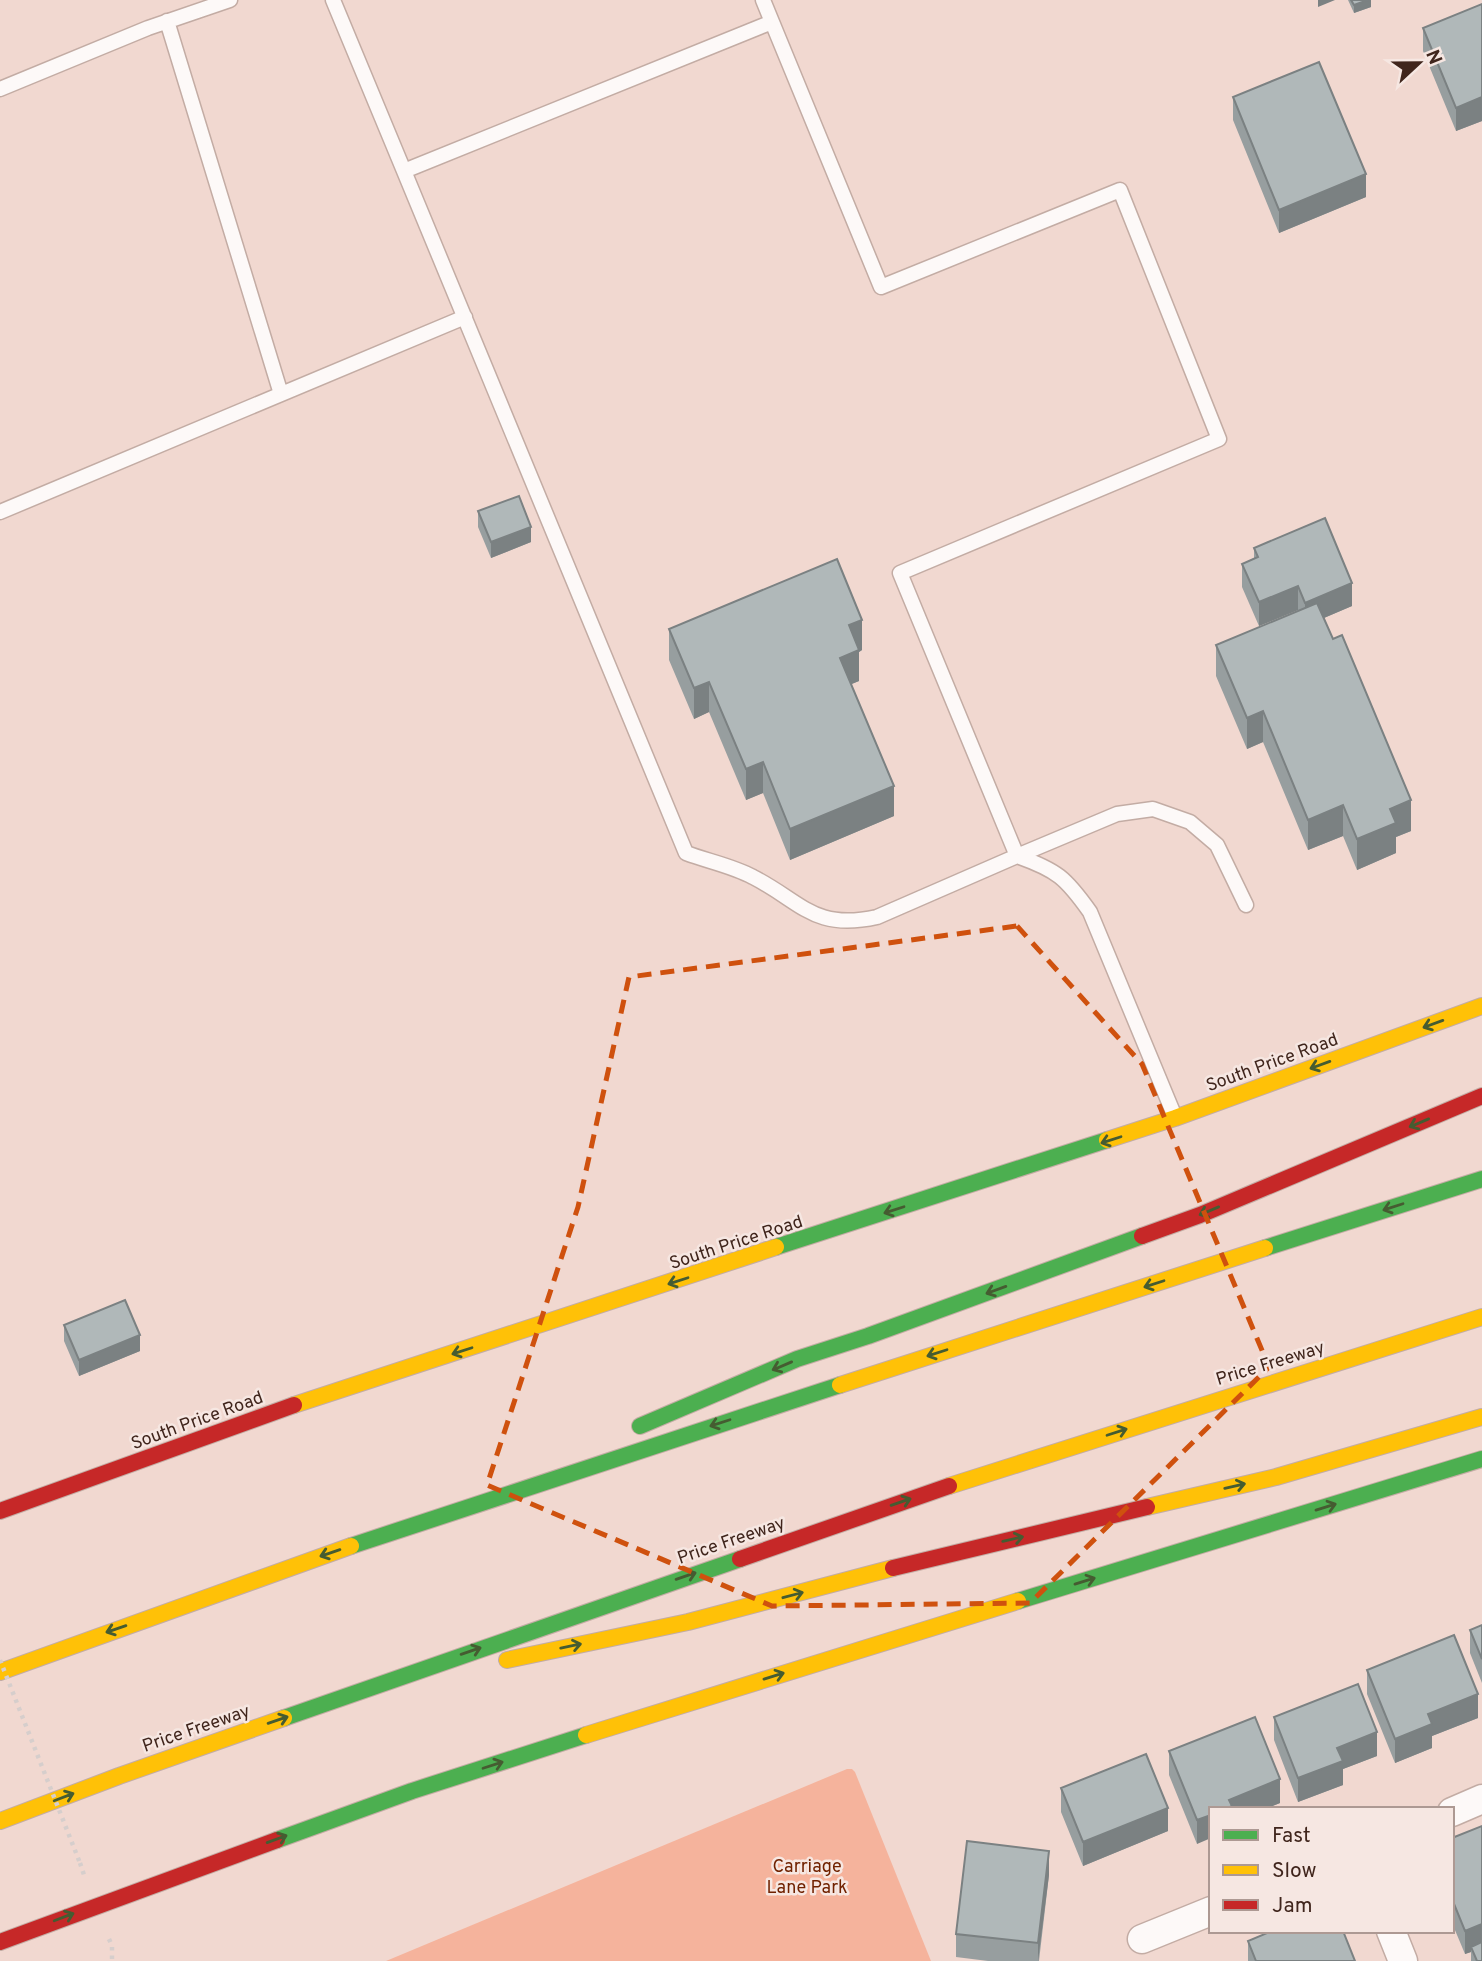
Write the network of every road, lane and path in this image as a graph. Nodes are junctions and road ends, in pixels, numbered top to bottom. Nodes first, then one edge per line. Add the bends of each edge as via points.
1 (230, 0) edge
2 (333, 0) edge
3 (763, 0) edge
4 (211, 3) edge
5 (167, 21) junction
6 (772, 22) junction
7 (0, 89) edge
8 (404, 171) junction
9 (465, 317) junction
10 (281, 394) junction
11 (0, 512) edge
12 (1017, 856) junction
13 (1246, 905) dead end
14 (1482, 1006) edge
15 (1482, 1097) edge
16 (1175, 1118) junction
17 (1482, 1179) edge
18 (1482, 1317) edge
19 (1482, 1418) edge
20 (621, 1434) dead end
21 (1482, 1460) edge
22 (558, 1461) dead end
23 (0, 1511) edge
24 (394, 1530) junction
25 (0, 1660) edge
26 (0, 1672) edge
27 (361, 1690) junction
28 (1482, 1799) edge
29 (1454, 1811) edge
30 (0, 1821) edge
31 (80, 1863) dead end
32 (1209, 1912) edge
33 (1392, 1933) edge
34 (1142, 1939) dead end
35 (0, 1942) edge
36 (1403, 1961) edge

1 - 4 lane
2 - 8 lane
3 - 6 lane
4 - 5 lane
5 - 7 lane
5 - 10 lane
6 - 8 lane
6 - 12 lane via 881,287 1120,190 1219,439 900,573
8 - 9 lane
9 - 10 lane
9 - 12 lane via 686,853 752,876 825,919 853,923 877,917
10 - 11 lane
12 - 13 lane via 1117,814 1153,808 1190,822 1217,845
12 - 16 lane via 1044,865 1070,883 1090,912
14 -> 16 main road, South Price Road
15 -> 20 main road via 1200,1215 797,1359
16 -> 23 main road, South Price Road via 318,1396
17 -> 24 main road
27 -> 18 main road, Price Freeway via 937,1490
27 -> 19 main road via 688,1622 1276,1477
35 -> 21 main road via 412,1791
22 - 24 main road
24 -> 26 main road
25 - 31 path, bridge
30 -> 27 main road, Price Freeway
28 - 29 street
32 - 34 street
33 - 36 street

